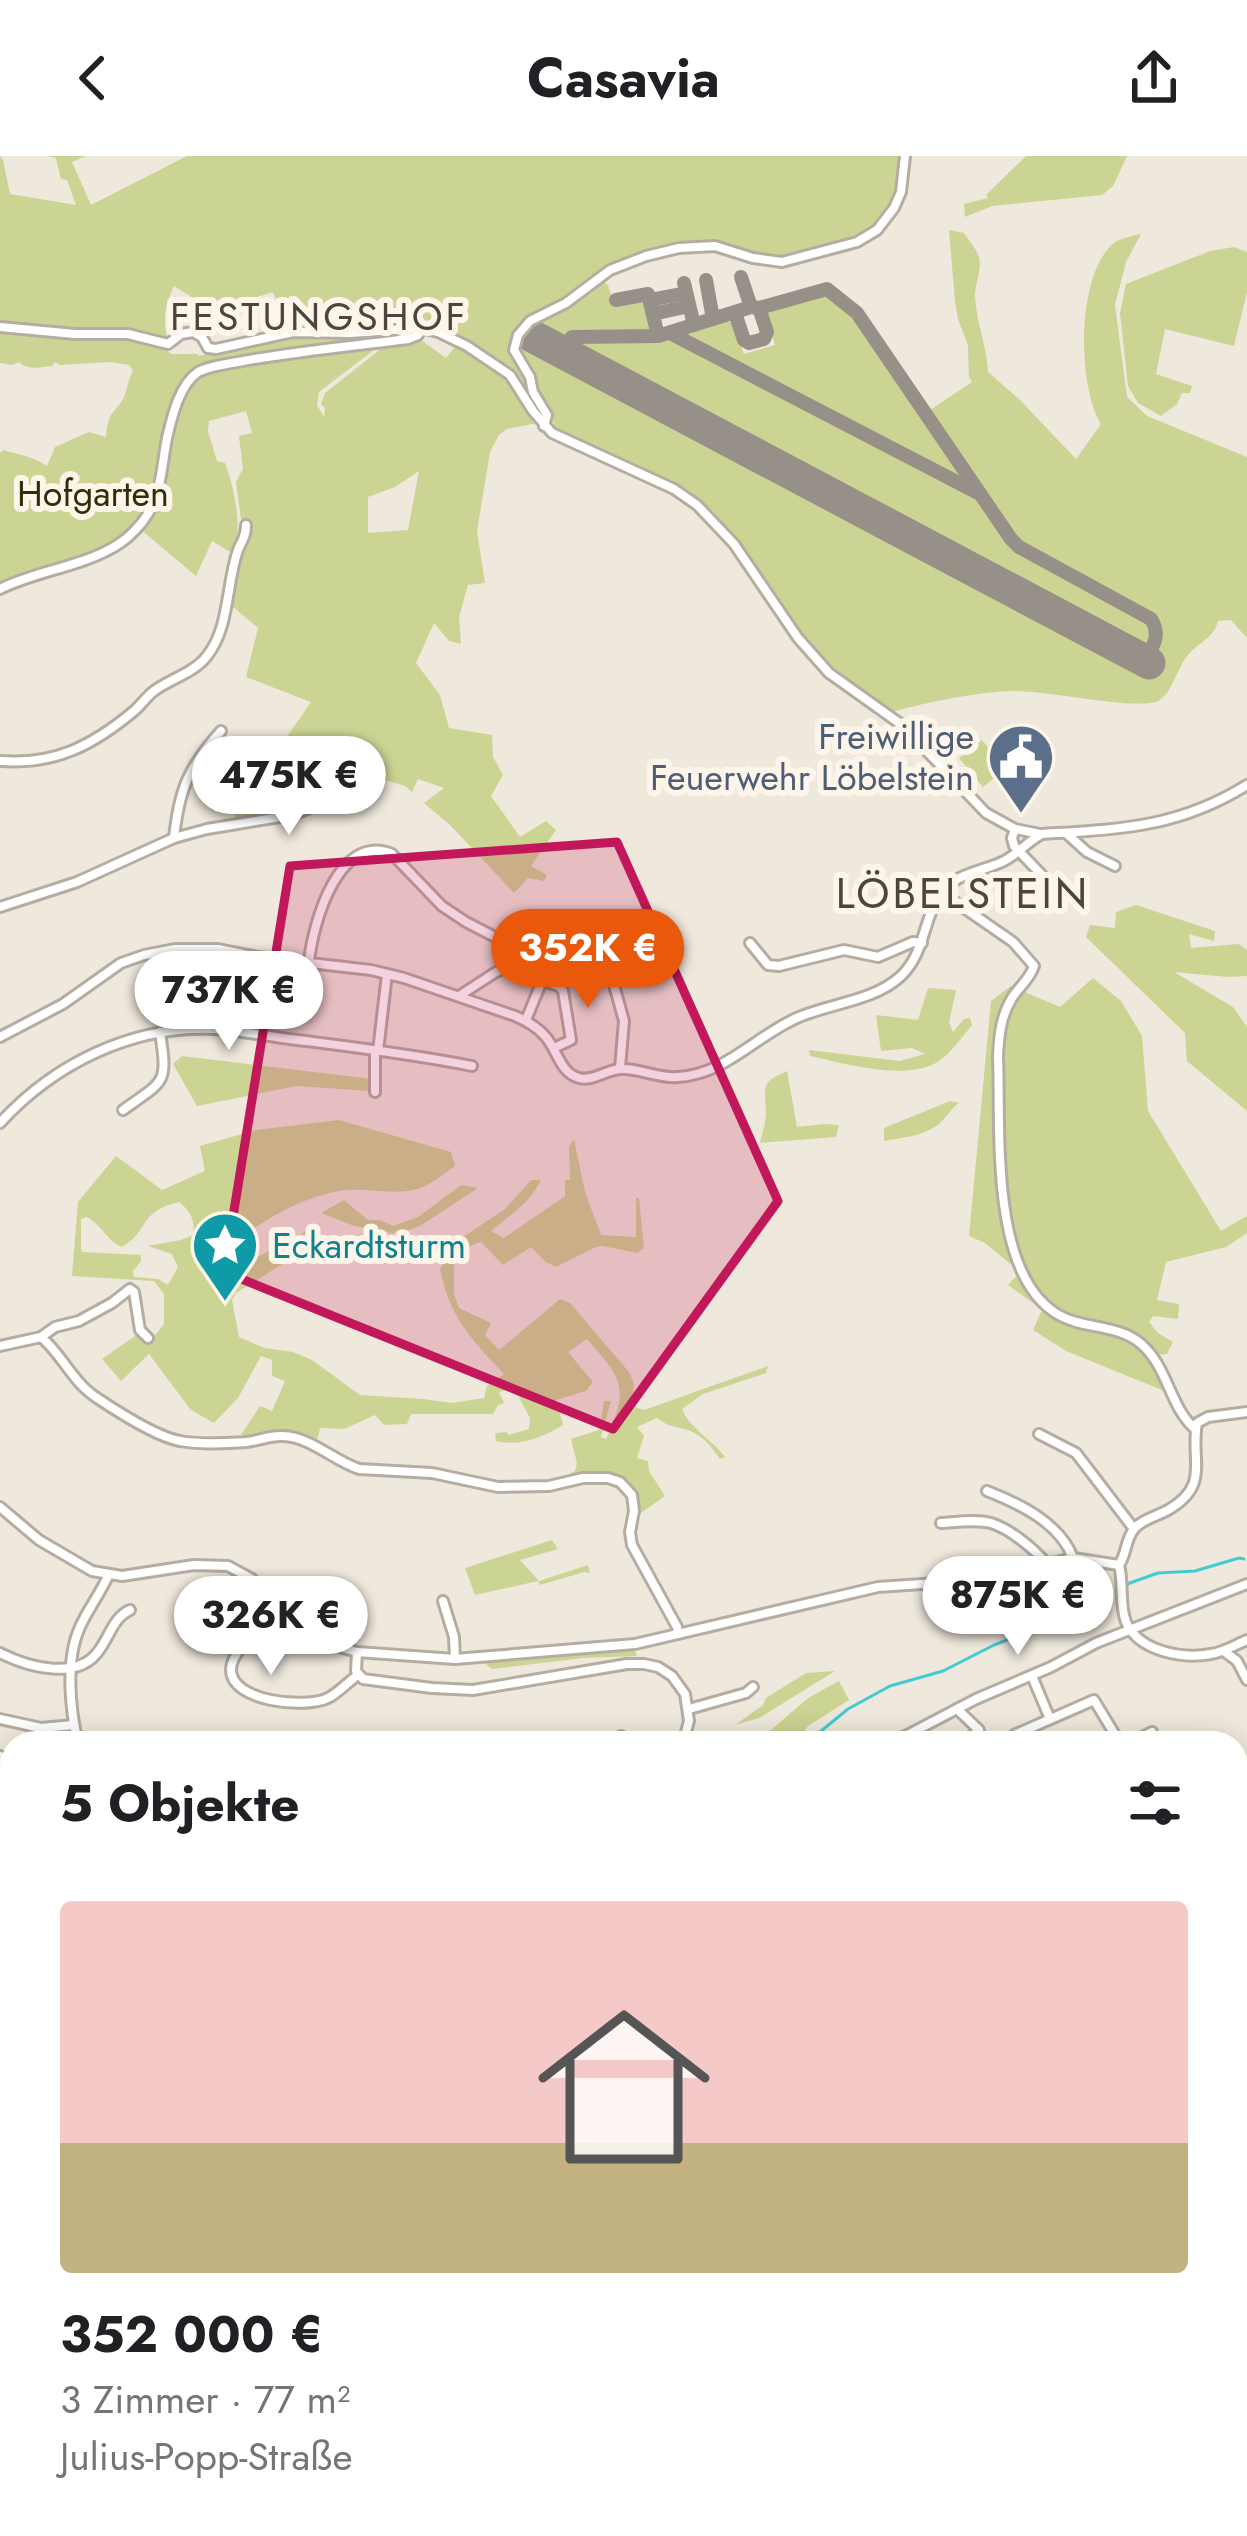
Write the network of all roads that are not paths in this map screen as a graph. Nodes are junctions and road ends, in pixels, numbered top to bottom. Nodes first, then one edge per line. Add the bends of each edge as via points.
1 (905, 156) edge
2 (0, 327) edge
3 (421, 328) junction
4 (544, 426) junction
5 (246, 525) dead end
6 (0, 589) edge
7 (221, 731) dead end
8 (0, 761) edge
9 (373, 783) dead end
10 (1247, 785) edge
11 (1015, 829) junction
12 (1066, 832) junction
13 (1042, 834) junction
14 (174, 838) junction
15 (1019, 850) junction
16 (1114, 866) dead end
17 (941, 892) junction
18 (1059, 903) dead end
19 (0, 907) edge
20 (750, 943) dead end
21 (922, 943) junction
22 (604, 950) dead end
23 (525, 958) junction
24 (309, 961) junction
25 (387, 974) junction
26 (542, 981) junction
27 (458, 996) junction
28 (526, 1020) junction
29 (160, 1032) junction
30 (0, 1036) edge
31 (554, 1048) junction
32 (376, 1050) junction
33 (472, 1066) dead end
34 (620, 1068) junction
35 (375, 1092) dead end
36 (122, 1111) dead end
37 (0, 1123) edge
38 (41, 1337) junction
39 (148, 1337) dead end
40 (0, 1346) edge
41 (1247, 1412) edge
42 (1195, 1429) junction
43 (1039, 1434) dead end
44 (987, 1491) dead end
45 (0, 1507) edge
46 (941, 1523) dead end
47 (1134, 1529) junction
48 (1073, 1558) junction
49 (1046, 1563) junction
50 (1119, 1565) junction
51 (108, 1576) junction
52 (1247, 1584) edge
53 (443, 1601) dead end
54 (275, 1609) junction
55 (130, 1610) dead end
56 (1130, 1630) junction
57 (678, 1634) junction
58 (1247, 1640) edge
59 (1224, 1651) junction
60 (357, 1652) junction
61 (0, 1653) edge
62 (454, 1659) junction
63 (72, 1666) junction
64 (358, 1675) junction
65 (1032, 1676) junction
66 (1247, 1680) edge
67 (753, 1688) dead end
68 (689, 1709) junction
69 (957, 1709) junction
70 (2, 1719) edge
71 (1050, 1719) junction
72 (74, 1725) junction
73 (0, 1731) edge
74 (75, 1731) edge
75 (687, 1731) edge
76 (915, 1731) edge
77 (979, 1731) edge
78 (1023, 1731) edge
79 (1113, 1731) edge

1 - 4 street via 894,208 856,242 782,262 715,246 665,250 610,270 530,321 514,350 548,417
2 - 3 street via 164,343 194,332 216,350 292,332
3 - 4 street via 505,370
3 - 6 street via 408,339 197,373 177,402 155,504 139,527 103,553
4 - 11 street via 698,505 818,663 902,725 986,814
5 - 8 street via 224,616 202,662 76,751
7 - 14 street via 188,774
9 - 14 street via 292,814
10 - 12 street via 1178,818
11 - 13 street
11 - 15 street
12 - 13 street
12 - 16 street
13 - 15 street
14 - 19 street
15 - 17 street
15 - 18 street
17 - 21 street
17 - 42 street via 1034,966 1005,1012 998,1056 1004,1204 1022,1276 1057,1314 1139,1342
20 - 21 street via 768,965 779,966 844,950 878,957
21 - 34 street via 892,982 789,1021 713,1069 673,1078
22 - 34 street via 624,1021
23 - 24 street via 456,916 379,850 343,868 315,923
23 - 26 street via 537,964
23 - 27 street
24 - 25 street
24 - 30 street via 163,950 106,971
25 - 27 street
25 - 32 street
26 - 28 street
26 - 31 street via 562,991 571,1040
27 - 28 street
28 - 31 street
29 - 32 street via 214,1029
29 - 36 street via 162,1081
29 - 37 street via 62,1070
31 - 34 street via 579,1078
32 - 33 street
32 - 35 street
38 - 39 street via 130,1289
38 - 40 street
38 - 57 street via 95,1398 182,1442 285,1436 359,1469 498,1487 596,1476 620,1482 633,1501 632,1545
41 - 42 street via 1208,1417
42 - 47 street via 1190,1491
43 - 47 street via 1076,1453
44 - 48 street via 1050,1527
45 - 51 street via 77,1564
46 - 49 street via 994,1524
47 - 50 street
48 - 49 street
48 - 50 street
49 - 57 street via 981,1580 878,1587
50 - 56 street
51 - 54 street via 220,1564 252,1579
51 - 63 street via 76,1635
52 - 56 street
53 - 62 street
54 - 60 street via 304,1634
54 - 64 street via 232,1662 242,1690 278,1703 319,1701
55 - 63 street via 93,1659
56 - 59 street via 1166,1652
56 - 65 street
57 - 62 street
58 - 59 street
59 - 66 street
60 - 62 street
60 - 64 street
61 - 63 street via 32,1667
63 - 72 street
64 - 68 street via 473,1690 644,1664 677,1682
65 - 69 street
65 - 71 street
67 - 68 street
68 - 75 street
69 - 76 street
69 - 77 street
70 - 72 street
70 - 73 street
71 - 78 street
71 - 79 street via 1094,1700
72 - 74 street

